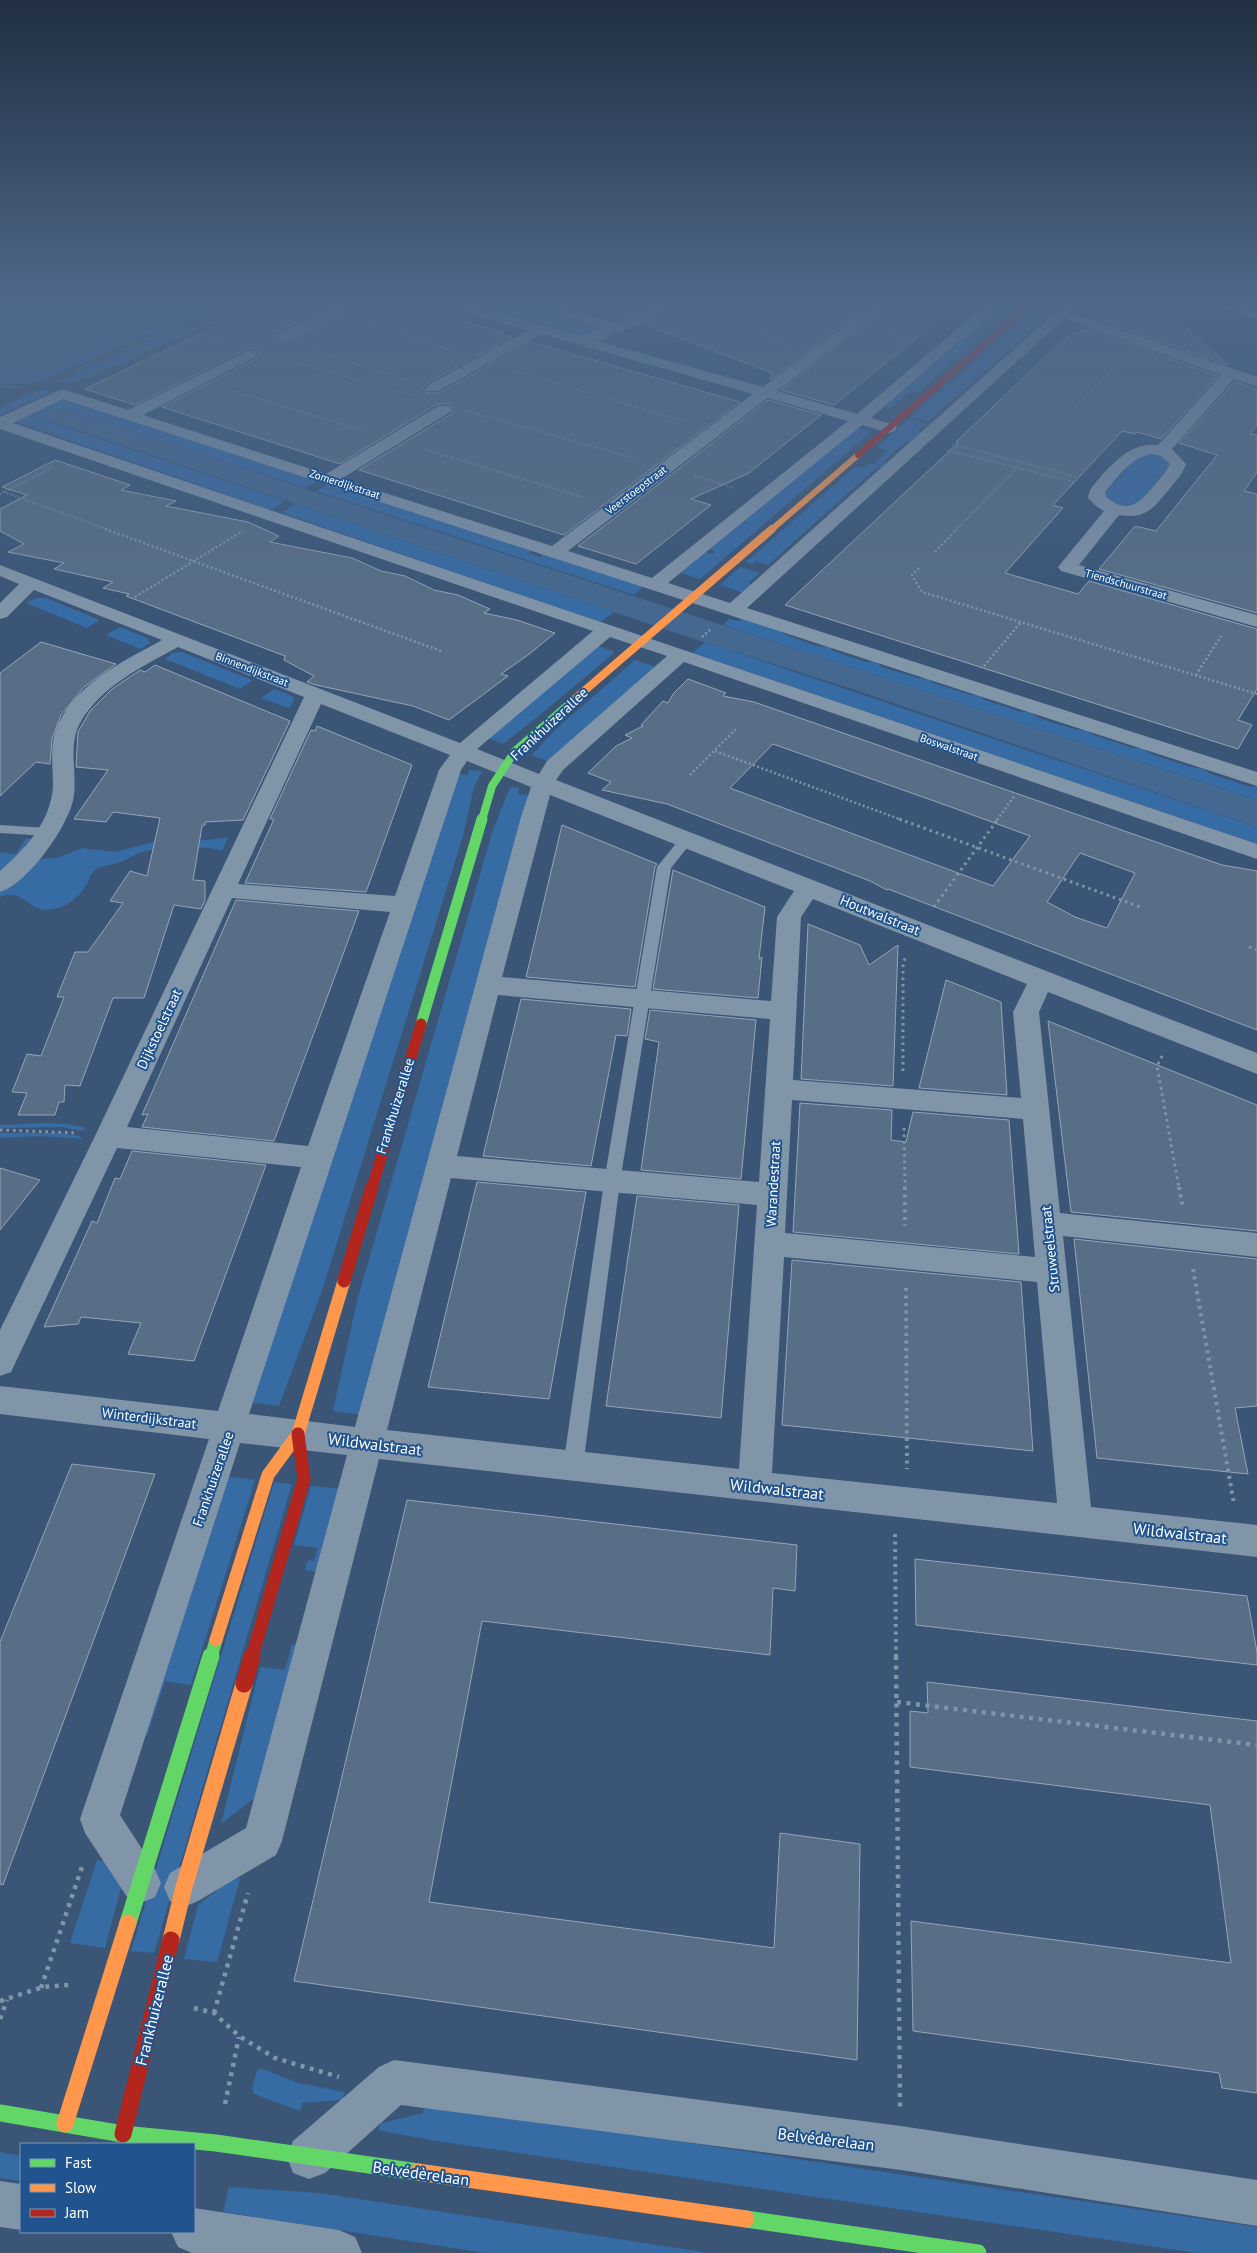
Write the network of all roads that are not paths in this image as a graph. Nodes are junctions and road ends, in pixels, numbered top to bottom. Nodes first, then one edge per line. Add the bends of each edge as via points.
1 (35, 407) edge
2 (105, 407) edge
3 (146, 407) edge
4 (746, 407) edge
5 (817, 407) edge
6 (874, 407) edge
7 (913, 407) edge
8 (961, 407) edge
9 (1200, 407) edge
10 (444, 409) dead end
11 (131, 415) junction
12 (860, 419) junction
13 (0, 424) edge
14 (889, 428) junction
15 (1162, 450) junction
16 (329, 479) junction
17 (1114, 510) junction
18 (555, 552) junction
19 (0, 570) edge
20 (31, 583) junction
21 (655, 585) junction
22 (687, 602) junction
23 (734, 610) junction
24 (0, 614) edge
25 (1257, 621) edge
26 (606, 629) junction
27 (647, 637) junction
28 (178, 640) junction
29 (680, 655) junction
30 (315, 694) junction
31 (462, 752) junction
32 (503, 768) junction
33 (1257, 779) edge
34 (543, 784) junction
35 (0, 829) edge
36 (47, 832) junction
37 (688, 839) junction
38 (1257, 852) edge
39 (0, 884) edge
40 (808, 887) junction
41 (223, 890) junction
42 (405, 905) junction
43 (1042, 979) junction
44 (488, 985) junction
45 (643, 1000) junction
46 (783, 1010) junction
47 (1257, 1064) edge
48 (778, 1089) junction
49 (1036, 1110) junction
50 (109, 1136) junction
51 (318, 1158) junction
52 (441, 1166) junction
53 (612, 1182) junction
54 (772, 1195) junction
55 (1047, 1223) junction
56 (769, 1244) junction
57 (1257, 1244) edge
58 (1052, 1272) junction
59 (0, 1362) edge
60 (0, 1400) edge
61 (230, 1428) junction
62 (298, 1434) junction
63 (368, 1444) junction
64 (572, 1467) junction
65 (754, 1487) junction
66 (1076, 1522) junction
67 (1248, 1540) edge
68 (141, 1883) junction
69 (184, 1887) junction
70 (0, 2113) edge
71 (65, 2124) junction
72 (122, 2134) junction
73 (309, 2157) junction
74 (1257, 2202) edge
75 (0, 2204) edge
76 (20, 2207) edge
77 (195, 2231) edge
78 (339, 2253) edge
79 (978, 2253) edge

1 - 13 street, Zomerdijkstraat
2 - 11 street, Zomerdijkstraat
3 - 11 street
4 - 18 street, Veerstoepstraat
5 - 12 street
6 - 12 street
7 - 14 main road, Frankhuizerallee
8 - 23 street
9 - 15 street
10 - 16 street
11 - 16 street, Zomerdijkstraat
12 - 14 street
12 - 21 street
13 - 26 street, Zomerdijkstraat
14 - 22 main road, Frankhuizerallee
15 - 17 street via 1172,455 1178,464 1148,505 1140,509
15 - 17 street via 1141,450 1131,454 1102,486 1097,498
16 - 18 street, Zomerdijkstraat
17 - 25 street, Tiendschuurstraat via 1066,567
18 - 21 street, Zomerdijkstraat
19 - 20 street, Binnendijkstraat
20 - 24 street
20 - 28 street, Binnendijkstraat
21 - 22 street, Zomerdijkstraat
22 - 23 street
22 - 27 main road, Frankhuizerallee
23 - 33 street
26 - 27 street, Zomerdijkstraat
26 - 31 street, Frankhuizerallee
27 - 29 street, Boswalstraat
27 - 32 main road, Frankhuizerallee via 515,751
28 - 30 street, Binnendijkstraat
28 - 36 street via 122,670 99,686 82,705 68,726 63,747 63,797
29 - 34 street via 555,766
29 - 38 street, Boswalstraat
30 - 31 street, Binnendijkstraat
30 - 41 street, Dijkstoelstraat
31 - 32 street, Binnendijkstraat
31 - 42 street, Frankhuizerallee via 450,770
32 - 34 street, Houtwalstraat
32 - 62 main road, Frankhuizerallee via 492,786 482,818
34 - 37 street, Houtwalstraat
34 - 44 street
35 - 36 lane
36 - 39 street via 40,844
37 - 40 street, Houtwalstraat
37 - 45 lane via 664,867
40 - 43 street, Houtwalstraat
40 - 46 street, Warandestraat via 789,917
41 - 42 street
41 - 50 street, Dijkstoelstraat
42 - 51 street, Frankhuizerallee
43 - 47 street, Houtwalstraat
43 - 49 street, Struweelstraat via 1026,1012
44 - 45 street
44 - 52 street
45 - 46 street
45 - 53 lane
46 - 48 street, Warandestraat
48 - 49 street
48 - 54 street, Warandestraat
49 - 55 street, Struweelstraat
50 - 51 street
50 - 59 street, Dijkstoelstraat
51 - 61 street, Frankhuizerallee
52 - 53 street
52 - 63 street
53 - 54 street
53 - 64 lane
54 - 56 street, Warandestraat
55 - 57 street
55 - 58 street, Struweelstraat
56 - 58 street
56 - 65 street, Warandestraat
58 - 66 street, Struweelstraat
60 - 61 street, Winterdijkstraat
61 - 62 street, Winterdijkstraat
61 - 68 street, Frankhuizerallee via 99,1819
62 - 63 street, Wildwalstraat
62 - 68 main road, Frankhuizerallee via 268,1475
62 - 69 main road, Frankhuizerallee via 304,1479
63 - 64 street, Wildwalstraat
63 - 69 street via 262,1840
64 - 65 street, Wildwalstraat
65 - 66 street, Wildwalstraat
66 - 67 street, Wildwalstraat
68 - 71 main road, Frankhuizerallee
69 - 72 main road, Frankhuizerallee
70 - 71 main road, Belvédèrelaan
71 - 72 main road, Belvédèrelaan
72 - 73 main road, Belvédèrelaan via 216,2143
73 - 74 street, Belvédèrelaan via 394,2082 901,2148
73 - 79 main road, Belvédèrelaan
75 - 76 street
77 - 78 street

